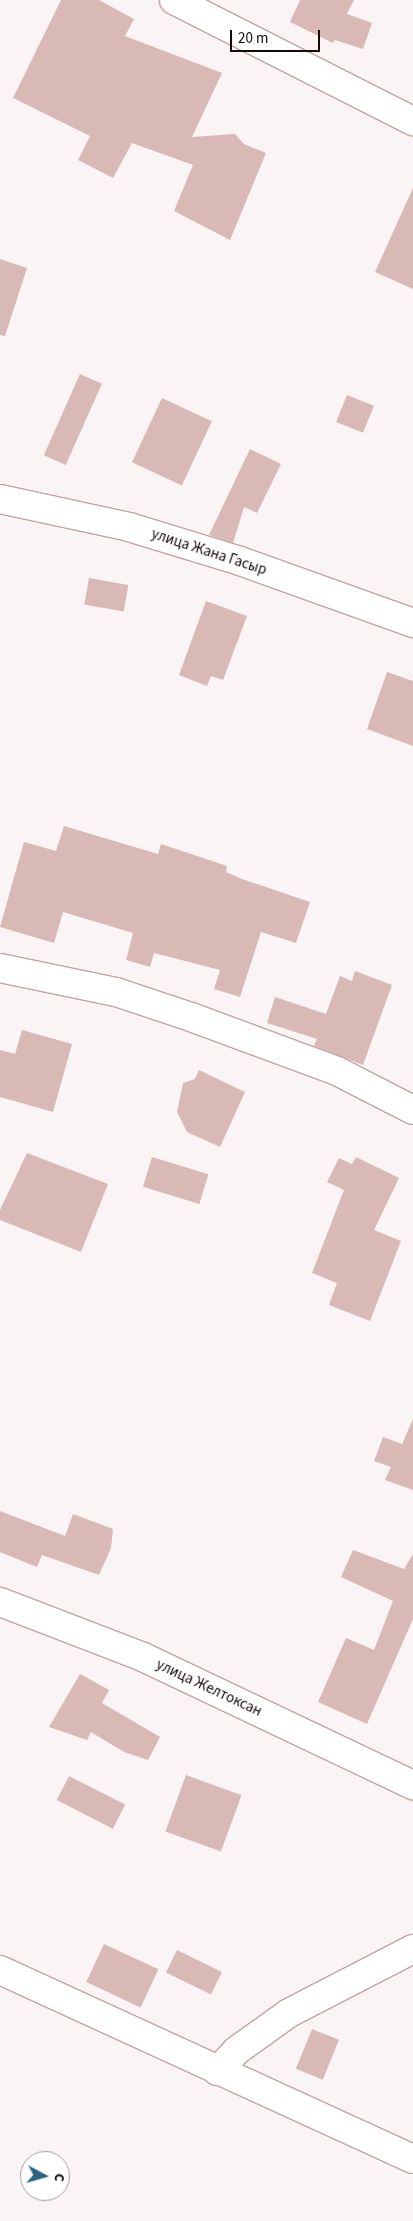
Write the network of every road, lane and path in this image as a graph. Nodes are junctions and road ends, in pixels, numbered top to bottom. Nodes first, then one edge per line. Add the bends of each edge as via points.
1 (174, 0) edge
2 (413, 121) edge
3 (0, 499) edge
4 (413, 623) edge
5 (0, 968) edge
6 (413, 1110) edge
7 (0, 1602) edge
8 (413, 1785) edge
9 (413, 1949) edge
10 (0, 1970) edge
11 (218, 2071) junction
12 (413, 2159) edge

1 - 2 street
3 - 4 street, улица Жана Гасыр via 139,530 240,560
5 - 6 street via 116,992 181,1014 337,1072
7 - 8 street, улица Желтоксан via 143,1657
9 - 11 street via 289,2013 236,2052
10 - 11 street
11 - 12 street

